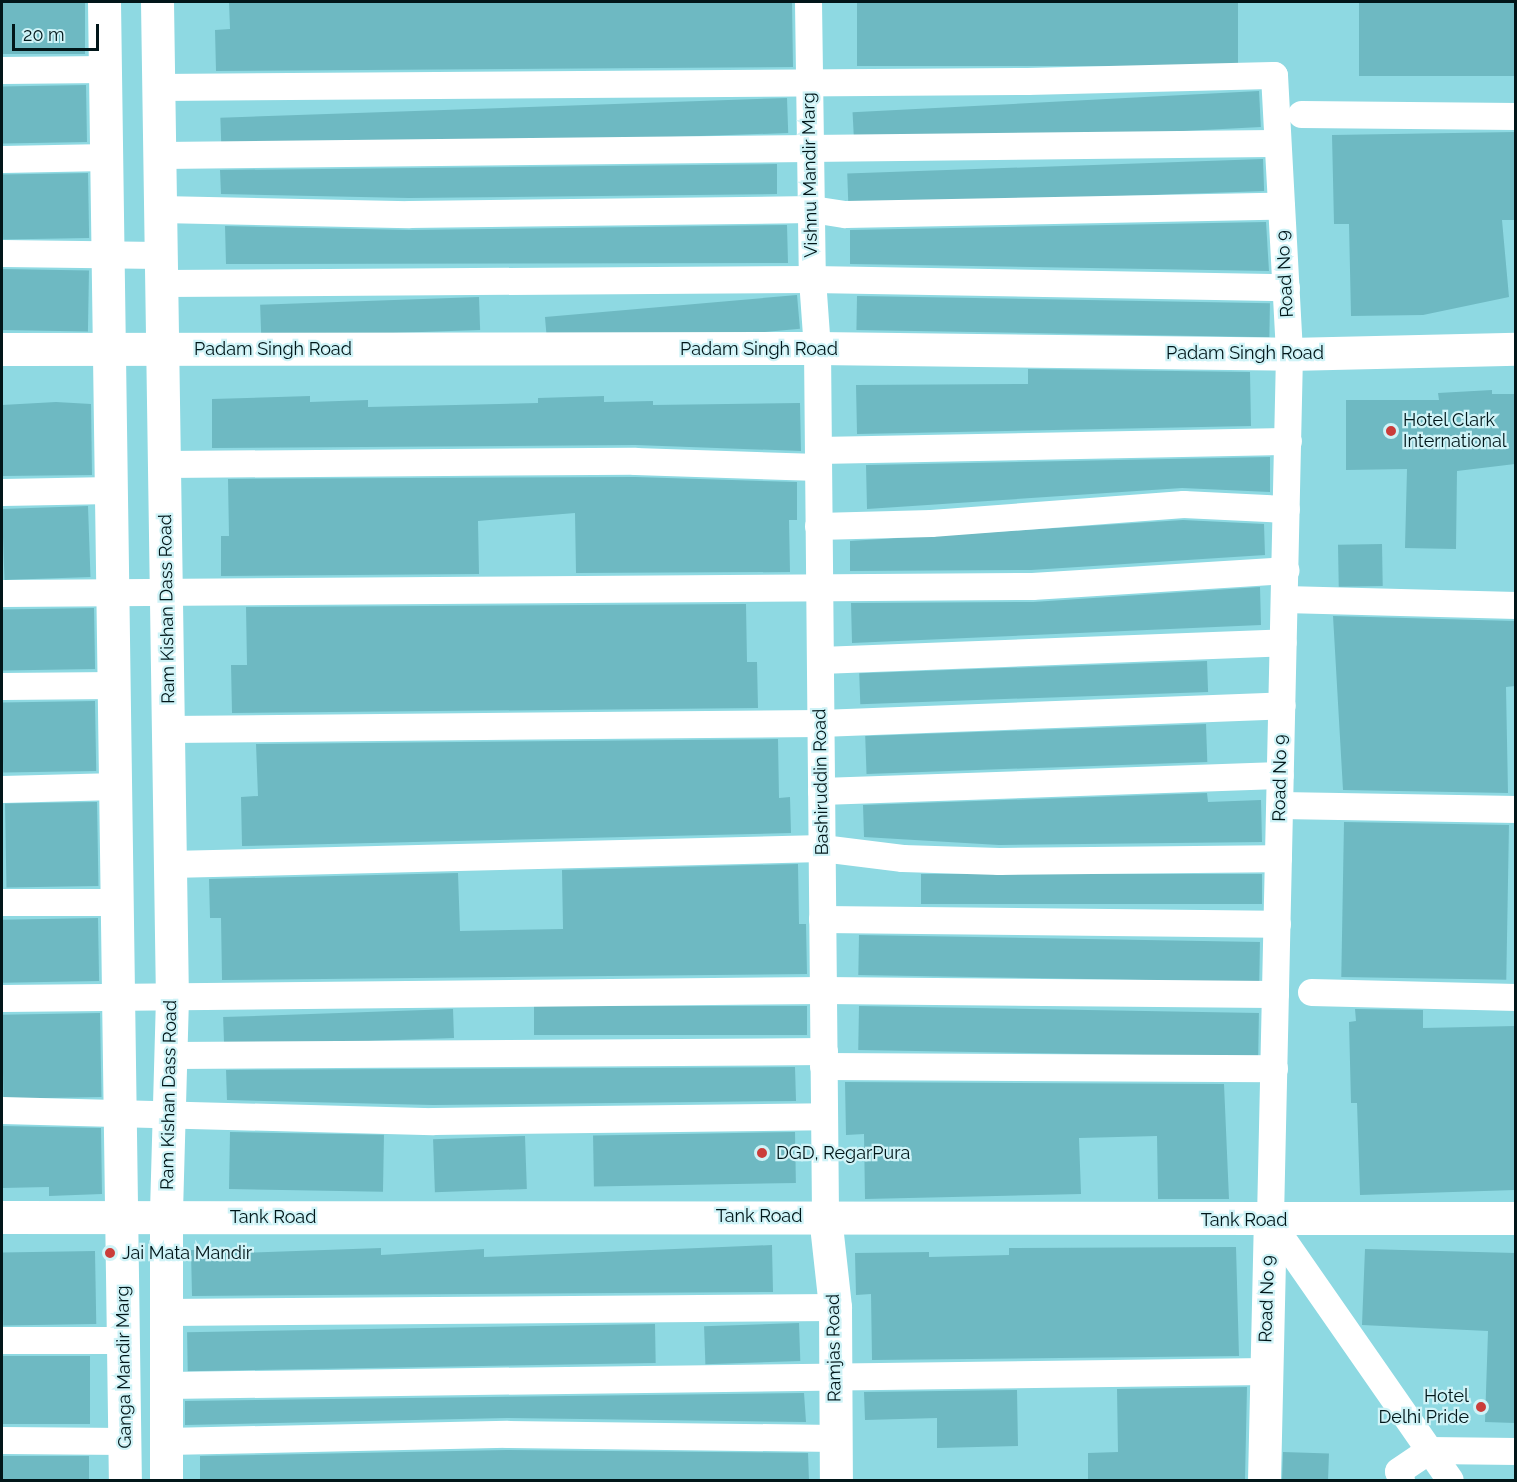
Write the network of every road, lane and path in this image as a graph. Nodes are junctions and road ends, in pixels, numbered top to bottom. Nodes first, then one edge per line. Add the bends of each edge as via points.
1 (104, 2) edge
2 (157, 2) edge
3 (808, 2) edge
4 (104, 69) junction
5 (2, 70) edge
6 (808, 82) junction
7 (158, 87) junction
8 (1300, 114) dead end
9 (1515, 116) edge
10 (1277, 143) junction
11 (812, 151) junction
12 (161, 155) junction
13 (108, 157) junction
14 (2, 159) edge
15 (1281, 206) junction
16 (160, 209) junction
17 (812, 209) junction
18 (2, 254) edge
19 (107, 254) junction
20 (161, 269) junction
21 (812, 279) junction
22 (1286, 287) junction
23 (1515, 344) edge
24 (817, 348) junction
25 (2, 349) edge
26 (111, 350) junction
27 (164, 350) junction
28 (1289, 354) junction
29 (1288, 441) junction
30 (818, 458) junction
31 (165, 464) junction
32 (112, 490) junction
33 (2, 492) edge
34 (1286, 510) junction
35 (818, 526) junction
36 (1285, 570) junction
37 (819, 588) junction
38 (2, 593) edge
39 (113, 594) junction
40 (166, 594) junction
41 (1284, 599) junction
42 (1515, 605) edge
43 (1283, 642) junction
44 (820, 660) junction
45 (114, 685) junction
46 (2, 686) edge
47 (1282, 705) junction
48 (820, 723) junction
49 (169, 729) junction
50 (1280, 775) junction
51 (117, 786) junction
52 (2, 789) edge
53 (821, 791) junction
54 (1280, 805) junction
55 (1515, 809) edge
56 (822, 848) junction
57 (1278, 858) junction
58 (171, 864) junction
59 (2, 902) edge
60 (117, 902) junction
61 (822, 919) junction
62 (1277, 924) junction
63 (823, 990) junction
64 (1311, 992) dead end
65 (1275, 994) junction
66 (119, 997) junction
67 (172, 997) junction
68 (1515, 997) edge
69 (2, 999) edge
70 (172, 1055) junction
71 (823, 1058) junction
72 (1274, 1068) junction
73 (2, 1110) edge
74 (172, 1112) junction
75 (118, 1113) junction
76 (824, 1116) junction
77 (825, 1216) junction
78 (2, 1217) edge
79 (121, 1217) junction
80 (166, 1217) junction
81 (1515, 1218) edge
82 (1270, 1221) junction
83 (835, 1307) junction
84 (166, 1312) junction
85 (2, 1340) edge
86 (123, 1340) junction
87 (1265, 1371) junction
88 (837, 1376) junction
89 (166, 1385) junction
90 (835, 1438) junction
91 (2, 1440) edge
92 (125, 1441) junction
93 (166, 1441) junction
94 (1429, 1450) junction
95 (1515, 1451) edge
96 (125, 1480) edge
97 (166, 1480) edge
98 (836, 1480) edge
99 (1264, 1480) edge
100 (1401, 1480) edge
101 (1450, 1480) edge

1 - 4 street
2 - 7 street, Ram Kishan Dass Road
3 - 6 street, Vishnu Mandir Marg
4 - 5 street
4 - 13 street
6 - 7 street
6 - 10 street, Road No 9 via 1274,75
6 - 11 street, Vishnu Mandir Marg
7 - 12 street, Ram Kishan Dass Road
8 - 9 street
10 - 11 street
10 - 15 street, Road No 9
11 - 12 street
11 - 17 street, Vishnu Mandir Marg
12 - 16 street, Ram Kishan Dass Road
13 - 14 street
13 - 19 street
15 - 17 street via 845,214
15 - 22 street, Road No 9
16 - 17 street via 409,214
16 - 20 street, Ram Kishan Dass Road
17 - 21 street, Vishnu Mandir Marg
18 - 19 street
19 - 20 street
19 - 26 street
20 - 21 street
20 - 27 street, Ram Kishan Dass Road
21 - 22 street
21 - 24 street, Vishnu Mandir Marg
22 - 28 street, Road No 9
23 - 28 street, Padam Singh Road
24 - 27 street, Padam Singh Road
24 - 28 street, Padam Singh Road
24 - 30 street, Bashiruddin Road
25 - 26 street, Padam Singh Road
26 - 27 street, Padam Singh Road
26 - 32 street
27 - 31 street, Ram Kishan Dass Road
28 - 29 street, Road No 9
29 - 30 street
29 - 34 street, Road No 9
30 - 31 street
30 - 35 street, Bashiruddin Road
31 - 40 street, Ram Kishan Dass Road
32 - 33 street
32 - 39 street
34 - 35 street via 1172,505 931,523
34 - 36 street, Road No 9
35 - 37 street, Bashiruddin Road
36 - 37 street via 1032,586
36 - 41 street, Road No 9
37 - 40 street
37 - 44 street, Bashiruddin Road
38 - 39 street
39 - 40 street
39 - 45 street
40 - 49 street, Ram Kishan Dass Road
41 - 42 street
41 - 43 street, Road No 9
43 - 44 street
43 - 47 street, Road No 9
44 - 48 street, Bashiruddin Road
45 - 46 street
45 - 51 street
47 - 48 street
47 - 50 street, Road No 9
48 - 49 street
48 - 53 street, Bashiruddin Road
49 - 58 street, Ram Kishan Dass Road
50 - 53 street
50 - 54 street, Road No 9
51 - 52 street
51 - 60 street
53 - 56 street, Bashiruddin Road
54 - 55 street
54 - 57 street, Road No 9
56 - 57 street via 902,858 999,861
56 - 58 street
56 - 61 street, Bashiruddin Road
57 - 62 street, Road No 9
58 - 67 street, Ram Kishan Dass Road
59 - 60 street
60 - 66 street
61 - 62 street
61 - 63 street, Bashiruddin Road
62 - 65 street, Road No 9
63 - 65 street
63 - 67 street
63 - 71 street, Bashiruddin Road
64 - 68 street
65 - 72 street, Road No 9
66 - 67 street
66 - 69 street
66 - 75 street
67 - 70 street, Ram Kishan Dass Road
70 - 71 street
70 - 74 street, Ram Kishan Dass Road
71 - 72 street
71 - 76 street, Bashiruddin Road
72 - 82 street, Road No 9
73 - 75 street
74 - 75 street
74 - 76 street via 433,1121
74 - 80 street, Ram Kishan Dass Road
75 - 79 street
76 - 77 street, Bashiruddin Road
77 - 80 street, Tank Road
77 - 82 street, Tank Road
77 - 83 street, Ramjas Road
78 - 79 street, Tank Road
79 - 80 street, Tank Road
79 - 86 street, Ganga Mandir Marg
80 - 84 street
81 - 82 street, Tank Road
82 - 87 street, Road No 9
82 - 94 street
83 - 84 street
83 - 88 street, Ramjas Road
84 - 89 street
85 - 86 street
86 - 92 street, Ganga Mandir Marg
87 - 88 street
87 - 99 street, Road No 9
88 - 89 street
88 - 90 street, Ramjas Road
89 - 93 street
90 - 93 street via 507,1434
90 - 98 street, Ramjas Road
91 - 92 street
92 - 96 street, Ganga Mandir Marg
93 - 97 street
94 - 95 street
94 - 100 street via 1398,1471
94 - 101 street

